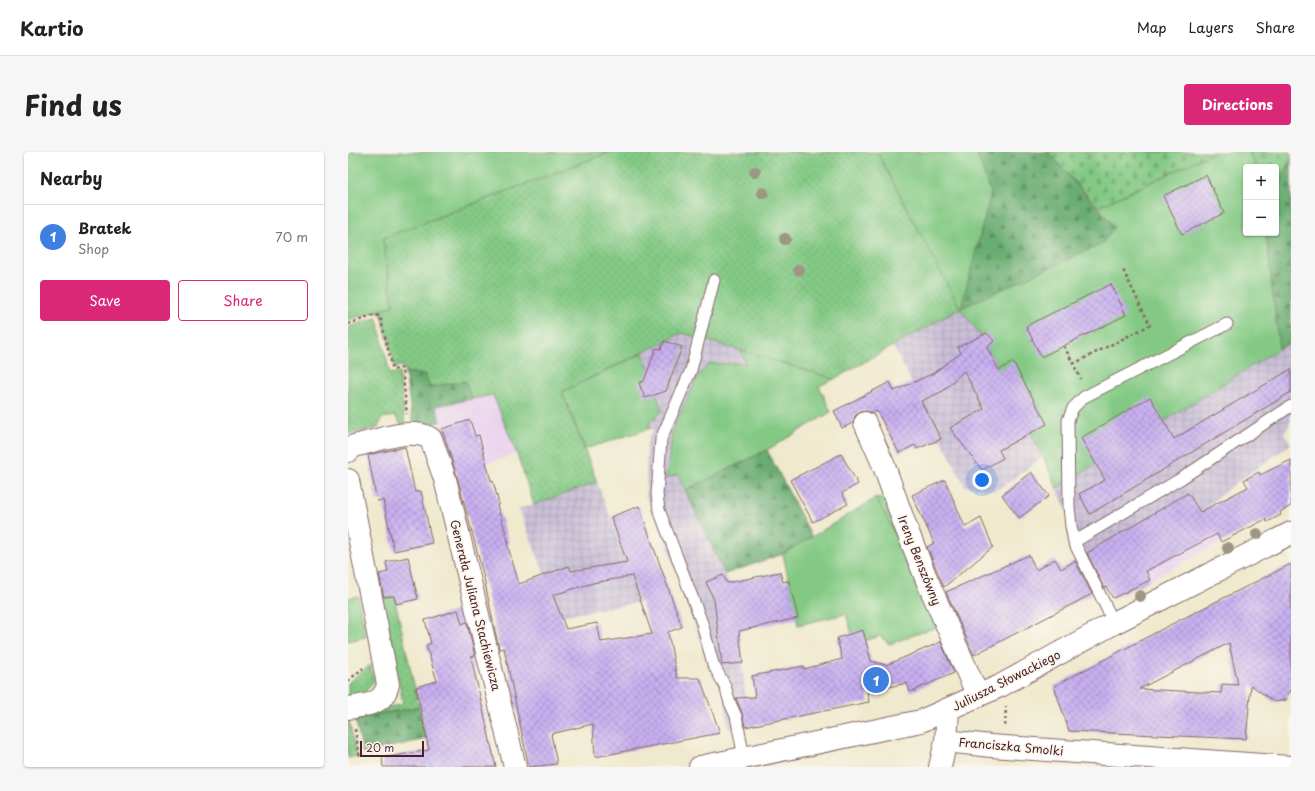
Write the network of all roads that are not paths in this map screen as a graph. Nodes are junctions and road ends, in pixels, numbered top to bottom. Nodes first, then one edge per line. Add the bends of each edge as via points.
1 (714, 280) dead end
2 (1227, 324) dead end
3 (1291, 406) edge
4 (864, 423) dead end
5 (348, 451) edge
6 (348, 480) edge
7 (1291, 533) edge
8 (1074, 542) junction
9 (1114, 623) junction
10 (978, 696) junction
11 (948, 710) junction
12 (351, 716) edge
13 (946, 741) junction
14 (744, 758) junction
15 (1291, 766) edge
16 (514, 767) edge
17 (700, 767) edge
18 (940, 767) edge

1 - 14 lane via 691,370 661,439 657,494 659,510 702,623 713,664 725,686 736,716
2 - 8 lane via 1089,394 1073,408 1068,420 1069,507
3 - 8 lane via 1182,478
4 - 10 street, Ireny Benszówny via 884,466 926,578
5 - 16 street, Generała Juliana Stachiewicza via 354,446 409,434 426,436 434,444 445,479
6 - 12 street via 388,684 387,691 379,701
7 - 9 street, Juliusza Słowackiego
8 - 9 lane
9 - 10 street, Juliusza Słowackiego via 1032,670
10 - 11 street, Juliusza Słowackiego
11 - 13 street
11 - 14 street, Juliusza Słowackiego via 911,724
13 - 15 street, Franciszka Smolki
13 - 18 street
14 - 17 street, Juliusza Słowackiego

